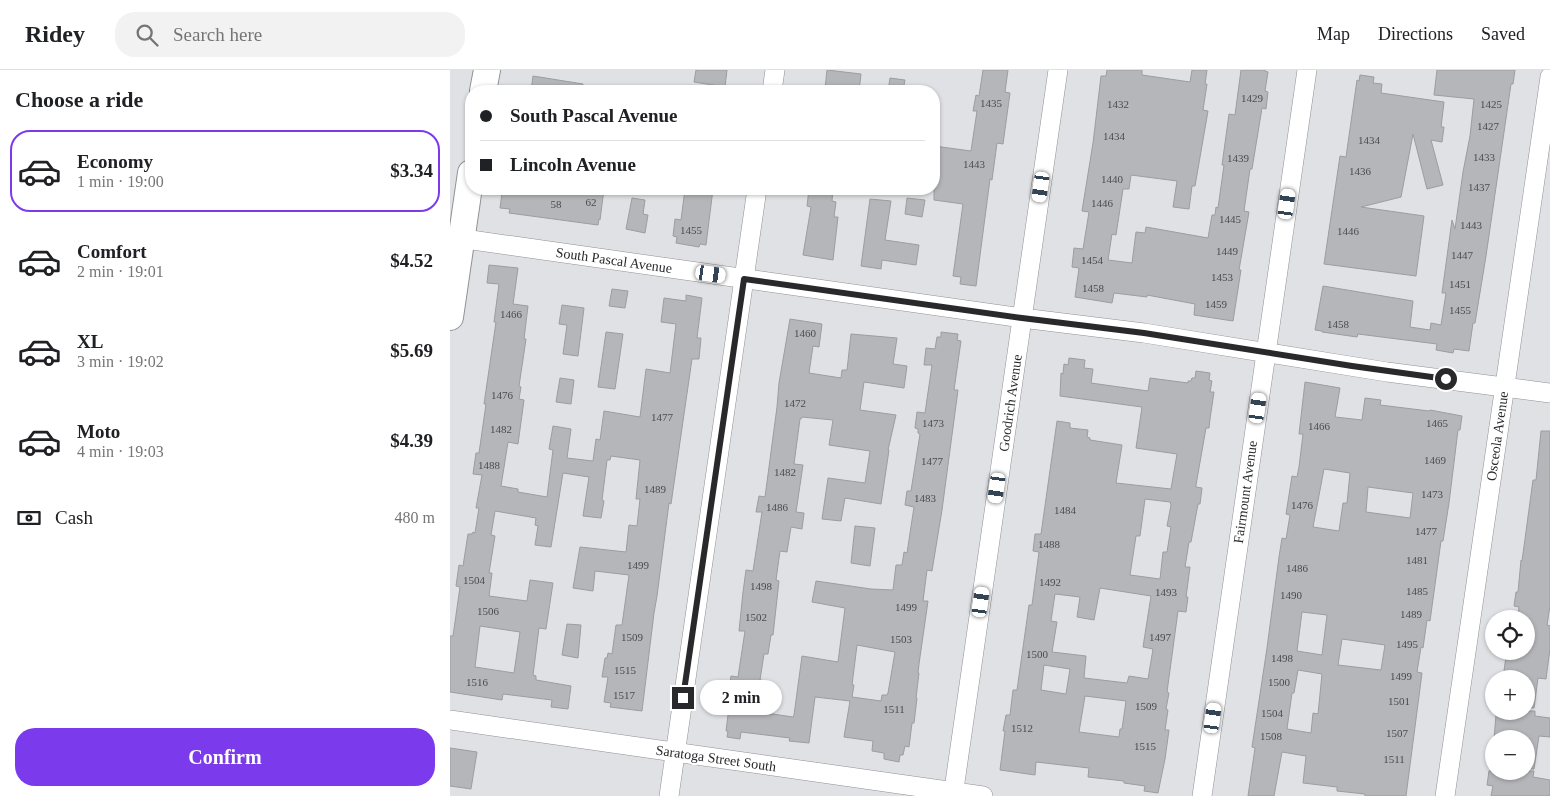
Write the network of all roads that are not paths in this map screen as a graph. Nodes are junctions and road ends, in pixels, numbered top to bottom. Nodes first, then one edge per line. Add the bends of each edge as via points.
1 (486, 70) edge
2 (775, 70) edge
3 (1058, 70) edge
4 (1307, 70) edge
5 (1550, 77) edge
6 (484, 85) edge
7 (773, 85) edge
8 (466, 195) edge
9 (757, 195) edge
10 (456, 238) edge
11 (744, 279) junction
12 (450, 317) edge
13 (1022, 318) junction
14 (1266, 353) junction
15 (1505, 387) junction
16 (1550, 393) edge
17 (450, 720) edge
18 (675, 752) junction
19 (953, 794) edge
20 (669, 796) edge
21 (983, 796) edge
22 (1202, 796) edge
23 (1445, 796) edge

1 - 6 main road
2 - 7 street
3 - 13 street, Goodrich Avenue
4 - 14 street, Fairmount Avenue
5 - 15 street, Osceola Avenue
8 - 10 main road
9 - 11 street
10 - 11 street, South Pascal Avenue
10 - 12 main road
11 - 13 street, South Pascal Avenue
11 - 18 street
13 - 14 street, South Pascal Avenue
13 - 19 street, Goodrich Avenue
14 - 15 street, South Pascal Avenue
14 - 22 street, Fairmount Avenue
15 - 16 street, South Pascal Avenue
15 - 23 street, Osceola Avenue
17 - 18 street, Saratoga Street South
18 - 19 street, Saratoga Street South
18 - 20 street
19 - 21 street, Saratoga Street South

